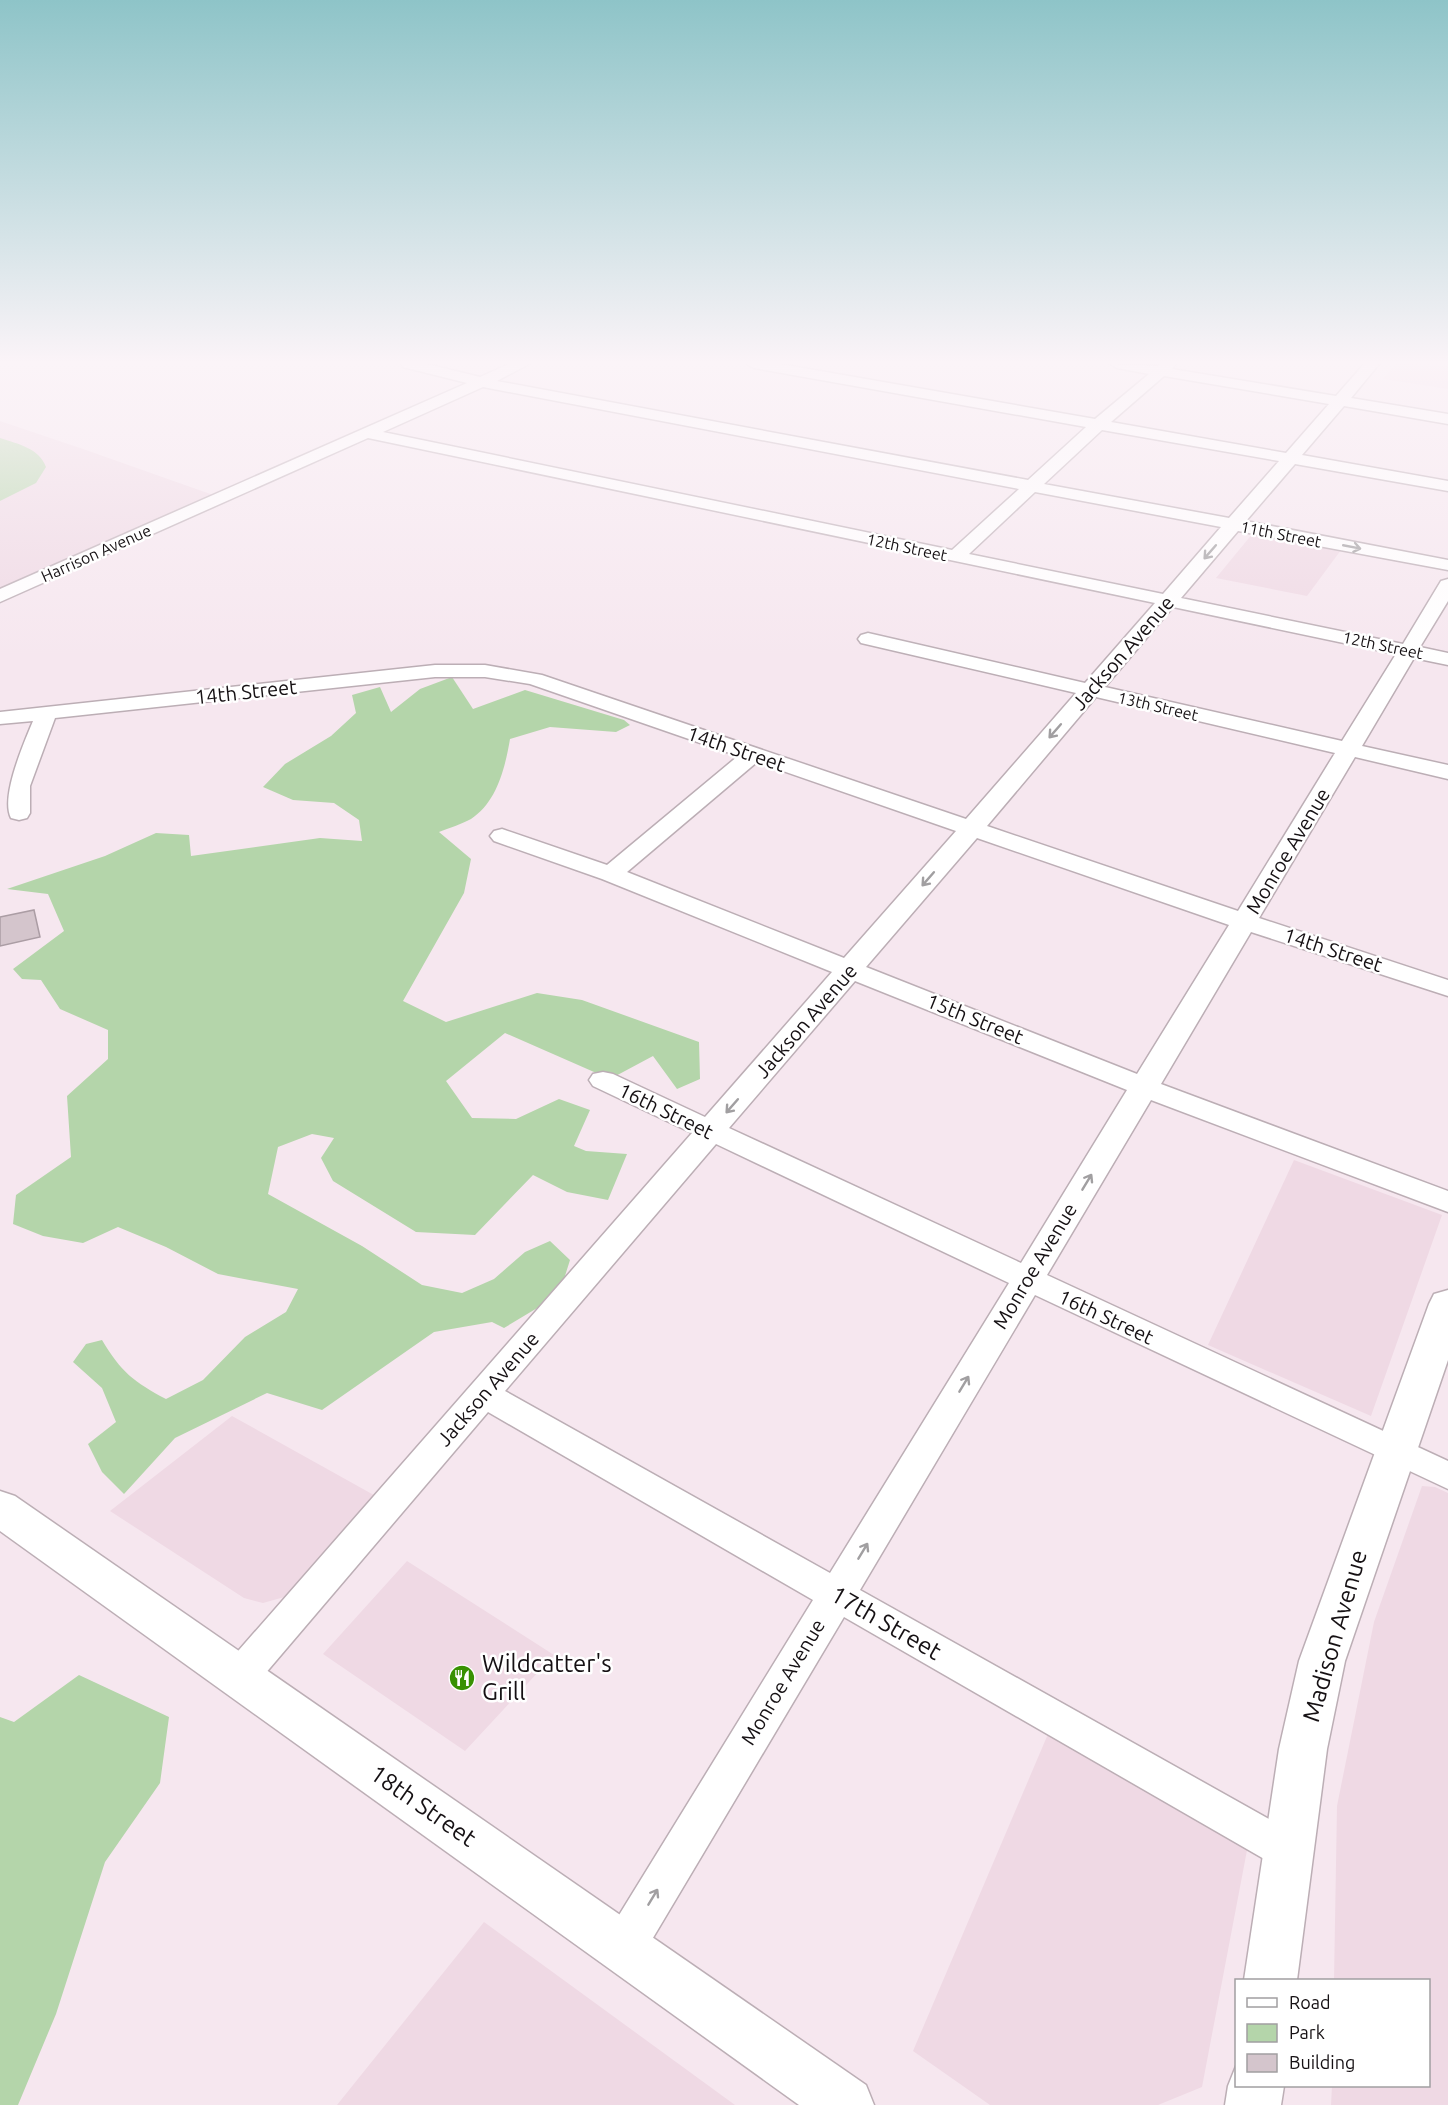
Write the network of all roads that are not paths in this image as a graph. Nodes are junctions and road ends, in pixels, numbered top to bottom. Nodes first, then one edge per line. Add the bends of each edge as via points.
1 (300, 462) edge
2 (505, 462) edge
3 (903, 462) edge
4 (1059, 462) edge
5 (1287, 462) edge
6 (1309, 462) edge
7 (1448, 486) edge
8 (1033, 487) junction
9 (1233, 525) junction
10 (955, 557) junction
11 (1448, 565) edge
12 (1448, 585) edge
13 (0, 596) edge
14 (1167, 601) junction
15 (868, 639) dead end
16 (1408, 651) junction
17 (1448, 659) edge
18 (1091, 690) junction
19 (46, 714) junction
20 (0, 718) edge
21 (1349, 749) junction
22 (752, 755) junction
23 (1448, 772) edge
24 (19, 813) dead end
25 (971, 829) junction
26 (502, 836) dead end
27 (610, 874) junction
28 (1245, 922) junction
29 (850, 969) junction
30 (1448, 988) edge
31 (603, 1080) dead end
32 (1144, 1087) junction
33 (710, 1132) junction
34 (1448, 1202) edge
35 (1027, 1280) junction
36 (1448, 1304) edge
37 (483, 1394) junction
38 (1395, 1452) junction
39 (1448, 1476) edge
40 (0, 1508) edge
41 (836, 1595) junction
42 (239, 1677) junction
43 (1288, 1851) junction
44 (623, 1948) junction
45 (1270, 1979) edge
46 (1256, 2087) edge
47 (846, 2105) edge
48 (1253, 2105) edge

1 - 13 street, Harrison Avenue
2 - 10 street, 12th Street
3 - 8 street, 11th Street
4 - 8 street
5 - 9 street, Jackson Avenue
6 - 7 street
8 - 9 street, 11th Street
8 - 10 street
9 -> 11 street, 11th Street
9 -> 14 street, Jackson Avenue
10 - 14 street, 12th Street
12 - 16 street, Monroe Avenue
14 - 16 street, 12th Street
14 - 18 street, Jackson Avenue
15 - 18 street, 13th Street
16 - 17 street, 12th Street
16 - 21 street, Monroe Avenue
18 - 21 street, 13th Street
18 -> 25 street, Jackson Avenue
19 - 20 street, 14th Street
19 - 22 street, 14th Street via 472,669 535,679
19 - 24 street via 19,786
21 - 23 street, 13th Street
21 - 28 street, Monroe Avenue
22 - 25 street, 14th Street
22 - 27 street
25 - 28 street, 14th Street
25 -> 29 street, Jackson Avenue
26 - 27 street, 15th Street
27 - 29 street, 15th Street
28 - 30 street, 14th Street
28 - 32 street, Monroe Avenue
29 - 32 street, 15th Street
29 -> 33 street, Jackson Avenue
31 - 33 street, 16th Street
32 - 34 street, 15th Street
35 -> 32 street, Monroe Avenue
33 - 35 street, 16th Street
33 - 37 street, Jackson Avenue
35 - 38 street, 16th Street
41 -> 35 street, Monroe Avenue
36 - 38 main road, Madison Avenue
37 - 41 street, 17th Street
37 - 42 street, Jackson Avenue
38 - 39 street, 16th Street
38 - 43 main road, Madison Avenue via 1322,1661 1303,1749
40 - 42 main road, 18th Street
41 - 43 street, 17th Street
44 -> 41 street, Monroe Avenue
42 - 44 main road, 18th Street
43 - 45 main road, Madison Avenue
44 - 47 main road, 18th Street
46 - 48 main road

